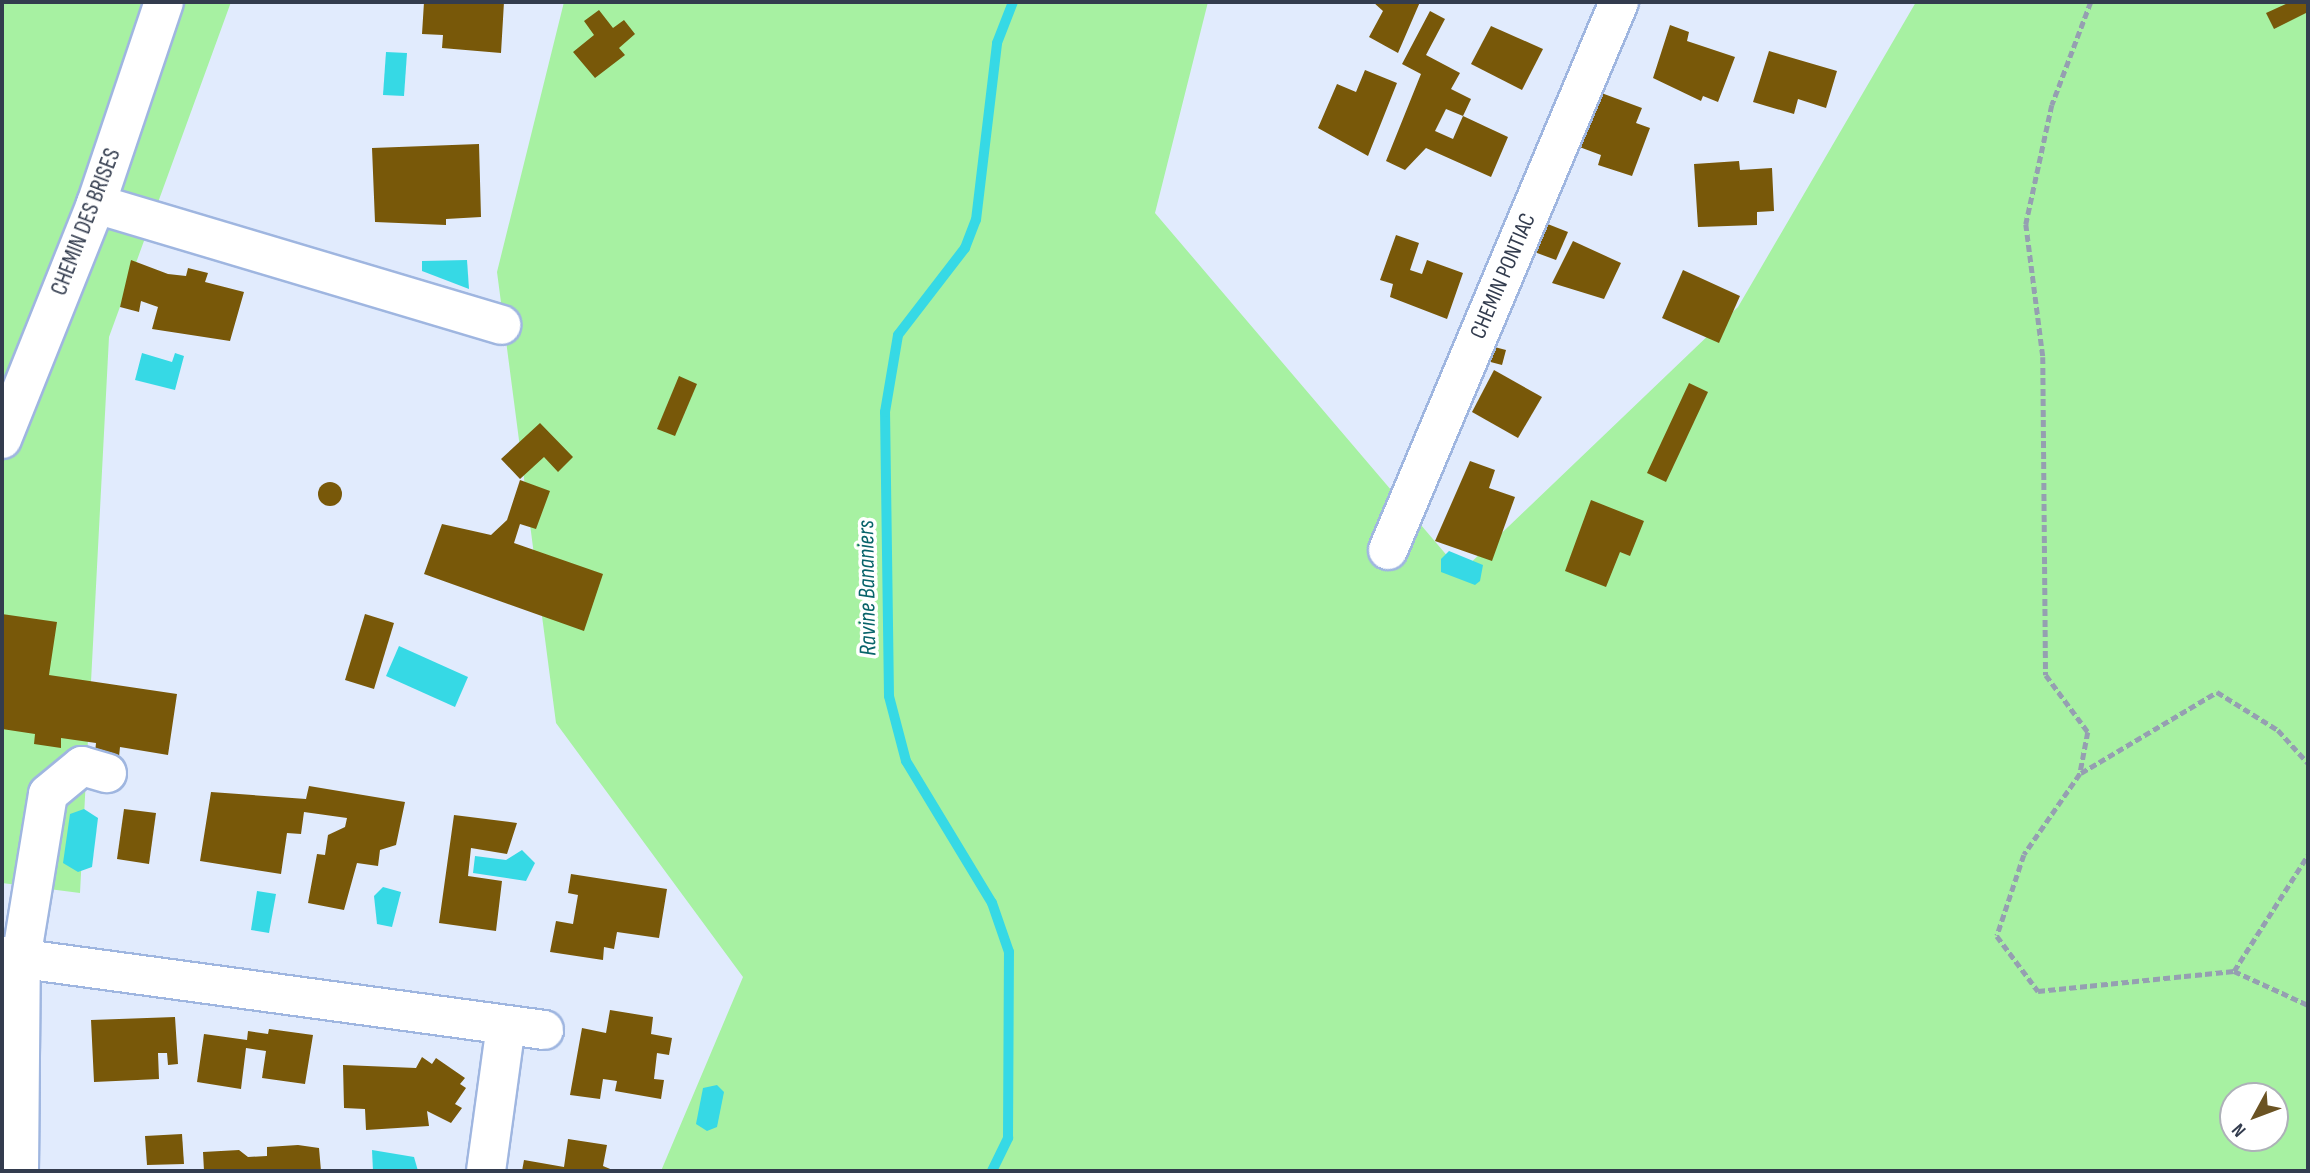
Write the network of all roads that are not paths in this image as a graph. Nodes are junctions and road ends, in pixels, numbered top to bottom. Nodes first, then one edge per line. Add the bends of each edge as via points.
1 (164, 2) edge
2 (1619, 2) edge
3 (96, 204) junction
4 (500, 325) dead end
5 (2, 439) edge
6 (1388, 550) dead end
7 (107, 773) dead end
8 (11, 957) edge
9 (506, 1025) junction
10 (544, 1030) dead end
11 (19, 1171) edge
12 (486, 1171) edge

1 - 3 street, CHEMIN DES BRISES
2 - 6 street, CHEMIN PONTIAC
3 - 4 street
3 - 5 street, CHEMIN DES BRISES
7 - 8 street via 82,766 48,794
8 - 9 street
8 - 11 street
9 - 10 street
9 - 12 street

